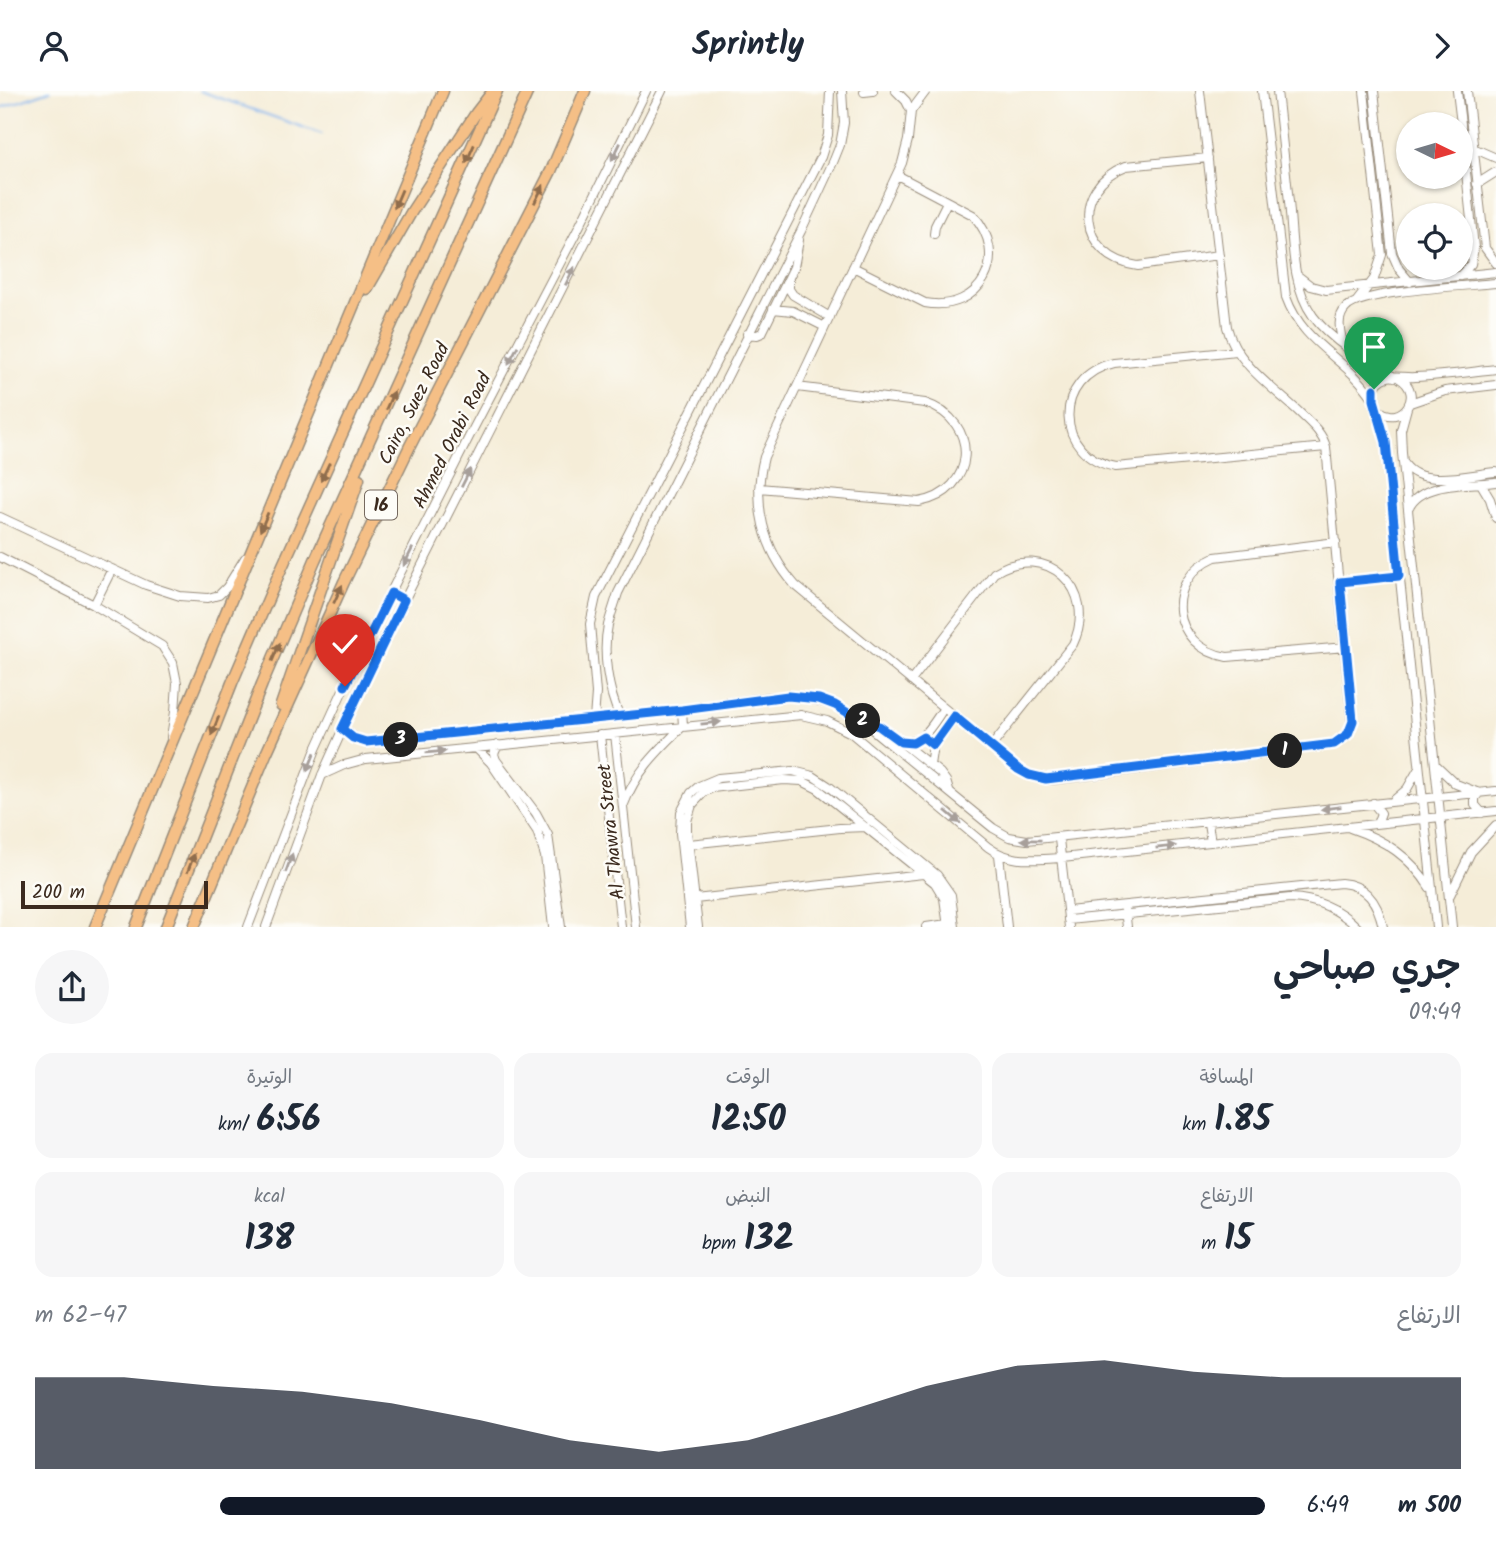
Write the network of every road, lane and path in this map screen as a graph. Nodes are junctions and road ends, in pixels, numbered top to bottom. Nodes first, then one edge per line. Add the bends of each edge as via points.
1 (443, 91) edge
2 (495, 91) edge
3 (528, 91) edge
4 (585, 91) edge
5 (646, 91) edge
6 (662, 91) edge
7 (830, 91) edge
8 (842, 91) edge
9 (896, 91) edge
10 (926, 91) edge
11 (1200, 91) edge
12 (1262, 91) edge
13 (1277, 91) edge
14 (1364, 91) edge
15 (1374, 91) edge
16 (1462, 93) edge
17 (911, 111) junction
18 (1461, 112) edge
19 (1466, 112) edge
20 (1377, 114) junction
21 (1367, 116) junction
22 (1281, 128) junction
23 (1266, 129) junction
24 (1474, 148) edge
25 (1474, 157) edge
26 (1208, 158) junction
27 (1496, 158) edge
28 (817, 165) junction
29 (831, 166) junction
30 (1496, 172) edge
31 (897, 175) junction
32 (1477, 184) junction
33 (1471, 189) edge
34 (947, 202) junction
35 (801, 231) junction
36 (1292, 231) junction
37 (1277, 232) junction
38 (934, 234) dead end
39 (1479, 241) junction
40 (1392, 253) junction
41 (1219, 255) junction
42 (1382, 255) junction
43 (1473, 258) edge
44 (1496, 263) edge
45 (853, 267) junction
46 (1496, 272) edge
47 (1298, 275) junction
48 (1473, 275) edge
49 (789, 279) junction
50 (1427, 280) edge
51 (1410, 282) junction
52 (1496, 283) edge
53 (1369, 286) junction
54 (798, 299) junction
55 (1357, 301) junction
56 (773, 309) junction
57 (793, 311) junction
58 (830, 317) junction
59 (825, 327) junction
60 (747, 334) junction
61 (342, 336) junction
62 (1343, 344) junction
63 (1237, 351) junction
64 (1357, 354) junction
65 (1346, 366) junction
66 (1496, 369) edge
67 (1452, 373) junction
68 (1396, 377) junction
69 (1496, 385) edge
70 (797, 387) junction
71 (702, 389) junction
72 (1454, 390) junction
73 (716, 396) junction
74 (1375, 403) junction
75 (1408, 406) junction
76 (373, 438) junction
77 (1326, 447) junction
78 (1387, 457) junction
79 (1402, 457) junction
80 (1496, 472) edge
81 (1440, 478) junction
82 (1496, 482) edge
83 (1481, 484) junction
84 (759, 488) junction
85 (1441, 488) junction
86 (1408, 510) junction
87 (0, 517) edge
88 (1496, 517) edge
89 (1336, 542) junction
90 (253, 548) junction
91 (0, 557) edge
92 (112, 569) junction
93 (1399, 576) junction
94 (1340, 582) junction
95 (391, 593) junction
96 (404, 600) junction
97 (94, 605) junction
98 (1423, 644) junction
99 (1407, 646) junction
100 (1346, 647) junction
101 (609, 672) junction
102 (594, 674) junction
103 (911, 681) junction
104 (944, 708) junction
105 (682, 710) junction
106 (954, 716) junction
107 (620, 717) junction
108 (594, 719) junction
109 (863, 722) junction
110 (683, 726) junction
111 (342, 729) junction
112 (615, 734) junction
113 (600, 735) junction
114 (923, 737) junction
115 (403, 740) junction
116 (901, 742) junction
117 (498, 745) junction
118 (933, 745) junction
119 (991, 747) junction
120 (476, 748) junction
121 (1435, 753) junction
122 (266, 754) junction
123 (405, 754) junction
124 (1418, 754) junction
125 (166, 756) junction
126 (930, 765) junction
127 (1437, 766) junction
128 (1419, 767) junction
129 (322, 775) junction
130 (931, 777) junction
131 (922, 791) junction
132 (1496, 791) edge
133 (949, 792) junction
134 (1479, 793) junction
135 (1439, 796) junction
136 (1422, 798) junction
137 (1393, 801) junction
138 (1373, 803) junction
139 (623, 807) junction
140 (1496, 811) edge
141 (1482, 813) junction
142 (849, 814) junction
143 (1442, 817) junction
144 (1424, 819) junction
145 (1208, 823) junction
146 (1377, 824) junction
147 (1496, 825) edge
148 (866, 827) junction
149 (1348, 827) junction
150 (839, 828) junction
151 (881, 834) junction
152 (1059, 839) junction
153 (889, 841) junction
154 (1211, 842) junction
155 (689, 844) junction
156 (999, 855) junction
157 (1062, 857) junction
158 (923, 874) junction
159 (1432, 892) junction
160 (947, 897) junction
161 (1449, 898) junction
162 (695, 899) junction
163 (1122, 910) junction
164 (1068, 919) edge
165 (95, 926) edge
166 (136, 926) edge
167 (166, 926) edge
168 (194, 926) edge
169 (248, 926) edge
170 (266, 926) edge
171 (553, 926) edge
172 (561, 926) edge
173 (621, 926) edge
174 (636, 926) edge
175 (690, 926) edge
176 (698, 926) edge
177 (926, 926) edge
178 (950, 926) edge
179 (1007, 926) edge
180 (1120, 926) edge
181 (1127, 926) edge
182 (1357, 926) edge
183 (1383, 926) edge
184 (1436, 926) edge
185 (1452, 926) edge

1 -> 61 highway
2 - 61 highway via 475,113 401,229
2 -> 166 highway via 278,576
76 -> 3 highway, Cairo, Suez Road / 16
122 -> 4 highway, Cairo, Suez Road / 16 via 350,570 551,171
5 -> 95 street, Ahmed Orabi Road
96 -> 6 street, Ahmed Orabi Road
7 - 28 street via 828,135
8 - 29 street via 844,130
9 - 17 street
10 - 17 street
11 - 26 street
12 - 23 street
13 - 22 street
14 - 21 street
15 - 20 street
16 - 18 street
16 - 19 street
17 - 31 street
20 - 21 street
20 - 40 street
21 - 42 street
22 - 23 street
22 - 36 street
23 - 37 street
24 - 27 street
25 - 32 street
26 - 41 street
26 - 41 street via 1115,170 1091,197 1088,223 1105,253 1126,264
28 - 29 street
28 - 71 street
29 - 35 street
30 - 32 street
31 - 34 street
31 - 45 street
32 - 39 street
33 - 39 street
34 - 38 street
34 - 45 street via 973,215 989,242 987,274 967,298 947,305 926,303
35 - 49 street
35 - 60 street
36 - 37 street
36 - 47 street
37 - 65 street via 1283,288 1293,316 1312,340
39 - 43 street
39 - 44 street
40 - 42 street
40 - 51 street
41 - 63 street via 1227,327
42 - 53 street
45 - 58 street
46 - 48 street
47 - 53 street via 1311,286 1326,290
47 - 62 street via 1312,315
49 - 54 street via 790,292
49 - 56 street
50 - 51 street
51 - 53 street
52 - 55 street
53 - 55 street
54 - 57 street
54 - 58 street
55 - 62 street via 1340,319
56 - 57 street
56 - 60 street via 762,333
57 - 59 street
58 - 59 street
59 - 70 street
60 - 73 street
61 -> 90 highway
62 - 64 street
63 - 77 street via 1316,428
63 - 77 street via 1114,363 1096,369 1081,381 1069,407 1069,426 1076,443 1097,462 1116,467
64 - 65 street via 1353,364
64 - 68 street
65 - 74 street
66 - 67 street
67 - 68 street
67 - 72 street
68 - 74 street via 1377,383
68 - 75 street via 1408,386
69 - 72 street
70 - 84 street via 764,457
70 - 84 street via 936,407 959,429 965,450 961,472 940,496 919,502
71 - 73 street
71 - 102 street via 596,597 590,624
72 - 75 street
73 - 101 street via 618,593 608,627
74 - 75 street via 1391,415
74 - 78 street
75 - 79 street via 1401,430
76 - 122 highway
167 -> 76 highway, Cairo, Suez Road / 16 via 262,684
77 - 89 street
78 - 79 street via 1394,450
78 - 93 street
79 - 81 street via 1406,468 1418,477
79 - 86 street
80 - 81 street
81 - 85 street
82 - 83 street
83 - 85 street
83 - 88 street
84 - 103 street via 763,530 788,577
85 - 86 street via 1420,493
86 - 98 street
87 - 92 street
89 - 94 street
89 - 100 street via 1215,557 1187,580 1180,607 1188,634 1218,656
90 - 92 street via 225,590 212,597 172,594
90 - 125 highway
91 - 97 street
92 - 97 street
93 - 94 street
93 - 99 street
94 - 100 street
95 - 96 street
95 -> 169 street, Ahmed Orabi Road via 316,749
96 - 111 street, Ahmed Orabi Road
97 - 125 street via 154,640 173,663 177,697
98 - 99 street
98 - 121 street
99 - 124 street
100 - 119 street via 1353,721 1348,734 1334,744 1052,780 1023,772
101 - 102 street
101 - 107 street
102 - 108 street
103 - 104 street
103 - 119 street via 994,573 1010,564 1029,562 1063,575 1080,608 1077,636
104 - 106 street
104 - 114 street
105 - 107 street
105 - 109 street via 770,697 804,697 835,705
105 - 110 street
106 - 118 street
106 - 119 street
107 - 108 street
108 - 115 street
109 - 116 street via 879,726
109 - 130 street
110 - 112 street
110 -> 131 street via 788,715 814,717 851,733
110 - 139 street via 649,758
111 - 115 street via 366,742
111 - 129 street, Ahmed Orabi Road
112 - 113 street
112 - 139 street, Al Thawra Street
113 - 117 street
113 - 173 street, Al Thawra Street
114 - 116 street via 913,743
114 - 118 street
115 - 123 street
116 - 126 street
117 - 120 street
117 - 172 street via 496,760 548,835
118 - 126 street
123 -> 120 street
120 - 171 street via 537,831 545,856
121 - 124 street via 1428,759
121 - 127 street
122 - 168 highway, Cairo, Suez Road / 16
123 - 129 street via 351,762
124 - 128 street
125 - 165 highway
126 - 133 street via 945,778
127 - 134 street via 1456,784
127 - 135 street
128 - 136 street
128 - 137 street via 1411,784
170 -> 129 street, Ahmed Orabi Road
130 - 131 street
130 - 133 street
131 -> 156 street
132 - 134 street
152 -> 133 street via 1009,837
134 - 135 street
134 - 141 street via 1474,802
135 - 136 street
135 - 143 street
136 - 137 street
136 - 144 street
137 - 138 street
138 -> 145 street
138 - 146 street via 1381,813
139 - 174 street, Al Thawra Street
140 - 141 street
141 - 143 street
142 - 148 street
142 - 150 street
142 - 155 street via 802,781 728,785 704,792 692,804 687,821
143 - 144 street
143 - 161 street
144 - 146 street
144 - 159 street
145 - 152 street
145 - 154 street
146 - 149 street
147 - 161 street via 1471,852
148 - 150 street
148 - 151 street
149 - 154 street
149 - 159 street via 1398,851
150 - 155 street
151 - 153 street
151 - 175 street via 822,781 803,773 708,781 691,793 681,812
152 - 157 street
153 - 158 street
153 - 160 street via 937,875
157 -> 154 street
155 - 162 street
156 - 157 street via 1015,860
156 - 179 street
157 - 164 street
158 - 160 street
158 - 162 street
159 - 184 street
160 - 178 street
161 - 185 street
162 - 176 street
163 - 164 street
163 - 180 street
163 - 181 street
163 - 182 street via 1303,898 1330,907
163 - 183 street via 1351,884 1374,900
177 - 178 street

